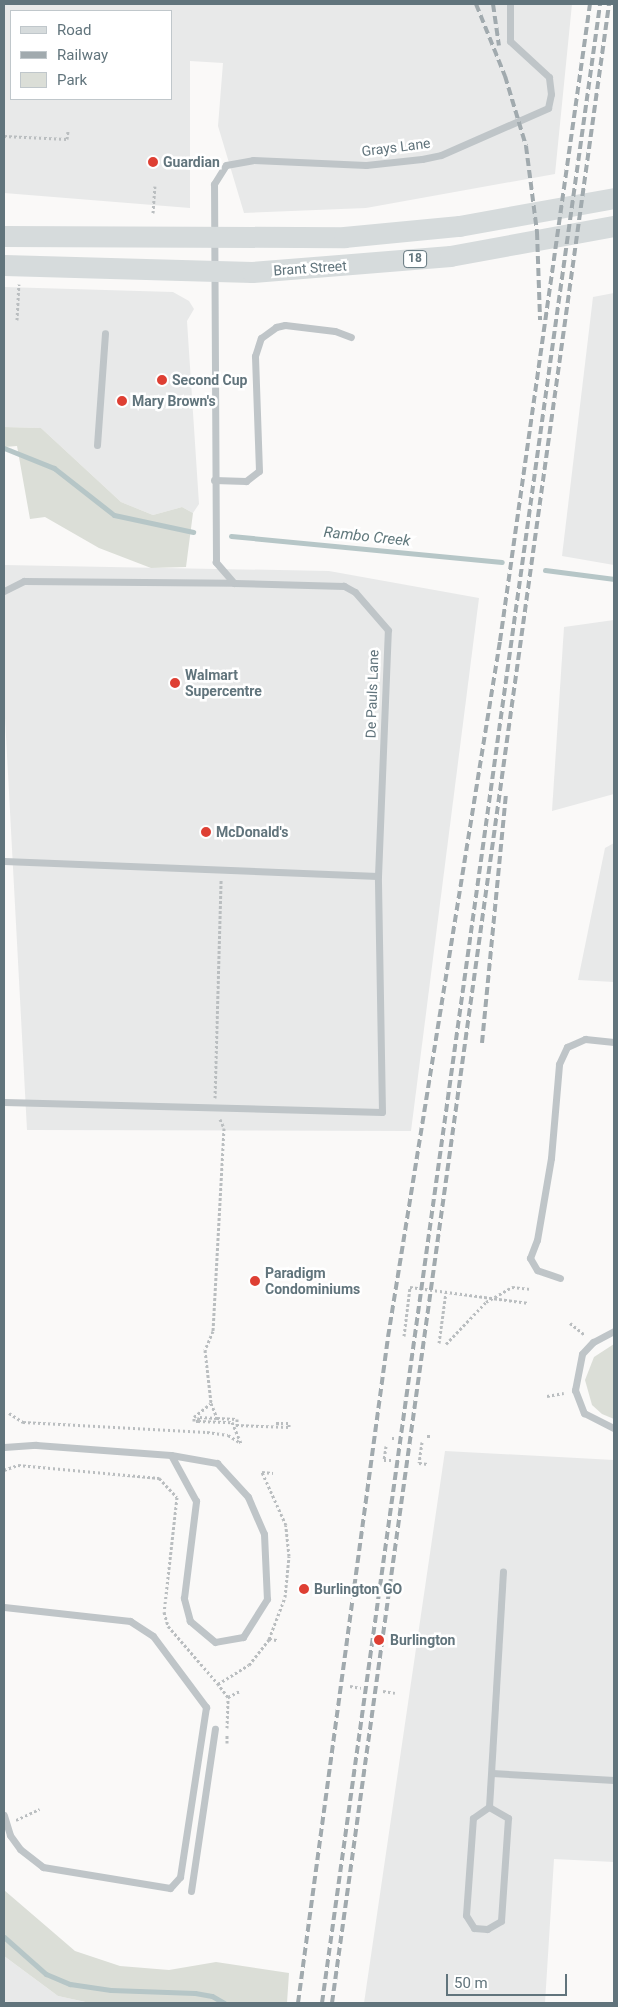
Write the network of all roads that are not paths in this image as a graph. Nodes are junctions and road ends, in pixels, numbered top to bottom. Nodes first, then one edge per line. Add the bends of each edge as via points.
1 (510, 4) edge
2 (614, 198) edge
3 (614, 226) edge
4 (4, 236) edge
5 (212, 238) junction
6 (4, 265) edge
7 (213, 272) junction
8 (105, 333) dead end
9 (351, 337) dead end
10 (97, 445) dead end
11 (214, 480) junction
12 (234, 583) junction
13 (4, 592) edge
14 (4, 861) edge
15 (378, 876) junction
16 (614, 1042) edge
17 (4, 1102) edge
18 (560, 1278) dead end
19 (614, 1331) edge
20 (614, 1428) edge
21 (4, 1447) edge
22 (171, 1455) junction
23 (503, 1571) dead end
24 (4, 1607) edge
25 (215, 1729) dead end
26 (492, 1774) junction
27 (614, 1780) edge
28 (489, 1807) junction
29 (4, 1815) edge
30 (191, 1891) dead end

1 - 5 lane, Grays Lane via 510,41 549,77 551,94 548,108 458,148 422,159 366,165 253,160 226,165 214,184
2 - 5 main road, Brant Street / 18 via 498,220 396,233
3 - 7 main road, Brant Street / 18 via 450,256
4 - 5 main road, Brant Street / 18
5 - 7 lane, Grays Lane
6 - 7 main road, Brant Street / 18
7 - 11 lane
8 - 10 lane
9 - 11 lane via 335,331 285,325 276,327 261,338 255,356 258,471 246,482
11 - 12 lane via 216,562
12 - 13 lane, De Pauls Lane via 24,581
12 - 15 lane, De Pauls Lane via 344,586 355,592 388,630
14 - 15 lane
15 - 17 lane, De Pauls Lane via 382,1112
16 - 18 lane via 585,1039 567,1047 559,1064 551,1158 537,1240 530,1258 537,1270
19 - 20 lane via 593,1342 582,1354 575,1390 584,1413
21 - 22 lane via 36,1445
22 - 22 lane via 196,1501 184,1598 190,1621 215,1642 243,1637 267,1599 264,1534 248,1497 217,1463
23 - 26 lane
24 - 29 lane via 130,1621 153,1636 206,1707 180,1877 170,1888 43,1867 20,1849
25 - 30 lane
26 - 27 lane
26 - 28 lane
28 - 28 lane via 473,1818 466,1915 474,1928 487,1929 502,1921 508,1818

